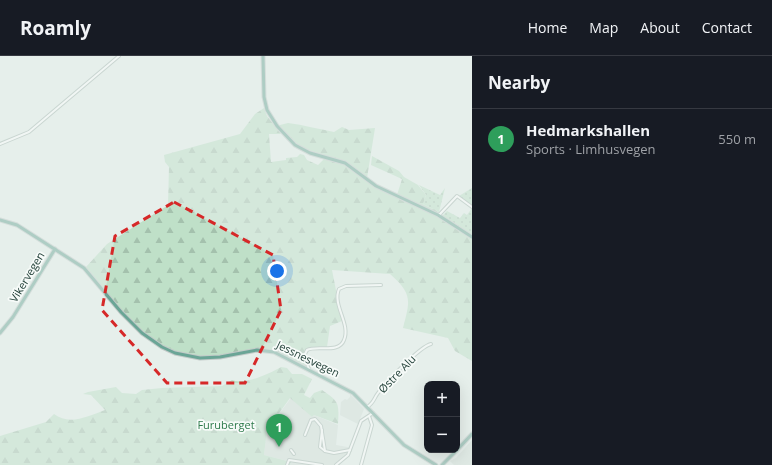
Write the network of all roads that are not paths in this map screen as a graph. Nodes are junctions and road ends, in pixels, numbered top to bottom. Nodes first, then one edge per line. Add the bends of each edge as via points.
1 (119, 56) edge
2 (263, 56) edge
3 (0, 144) edge
4 (472, 207) edge
5 (439, 216) junction
6 (0, 220) edge
7 (472, 237) edge
8 (56, 249) junction
9 (381, 285) dead end
10 (0, 333) edge
11 (431, 344) dead end
12 (309, 369) junction
13 (367, 407) junction
14 (373, 413) junction
15 (369, 416) junction
16 (472, 434) edge
17 (305, 435) dead end
18 (460, 447) edge
19 (291, 450) dead end
20 (350, 450) junction
21 (454, 453) edge
22 (294, 454) dead end
23 (287, 465) edge
24 (322, 465) edge
25 (336, 465) edge
26 (361, 465) edge
27 (436, 465) edge
28 (442, 465) edge

1 - 3 street via 29,132
2 - 5 main road via 267,110 277,126 295,145 306,152 345,163 376,186
4 - 5 street via 457,196
5 - 7 main road
6 - 8 main road, Jessnesvegen via 18,225
8 - 10 main road, Vikervegen via 13,318
8 - 12 main road, Jessnesvegen via 84,268 104,294 142,333 166,349 187,356 206,358 268,350
9 - 12 street via 346,286 339,289 337,297 345,328 344,340 340,346 307,350 304,356
11 - 13 street, Østre Alu via 404,365
12 - 13 main road, Jessnesvegen via 353,393
13 - 14 main road, Jessnesvegen
14 - 15 street
14 - 27 main road, Jessnesvegen via 404,445
15 - 20 street via 361,421
15 - 26 street via 372,425
16 - 18 main road
17 - 20 street via 312,419 320,422 325,451 334,453
19 - 22 street
20 - 25 street
21 - 28 main road
23 - 24 street via 289,460

